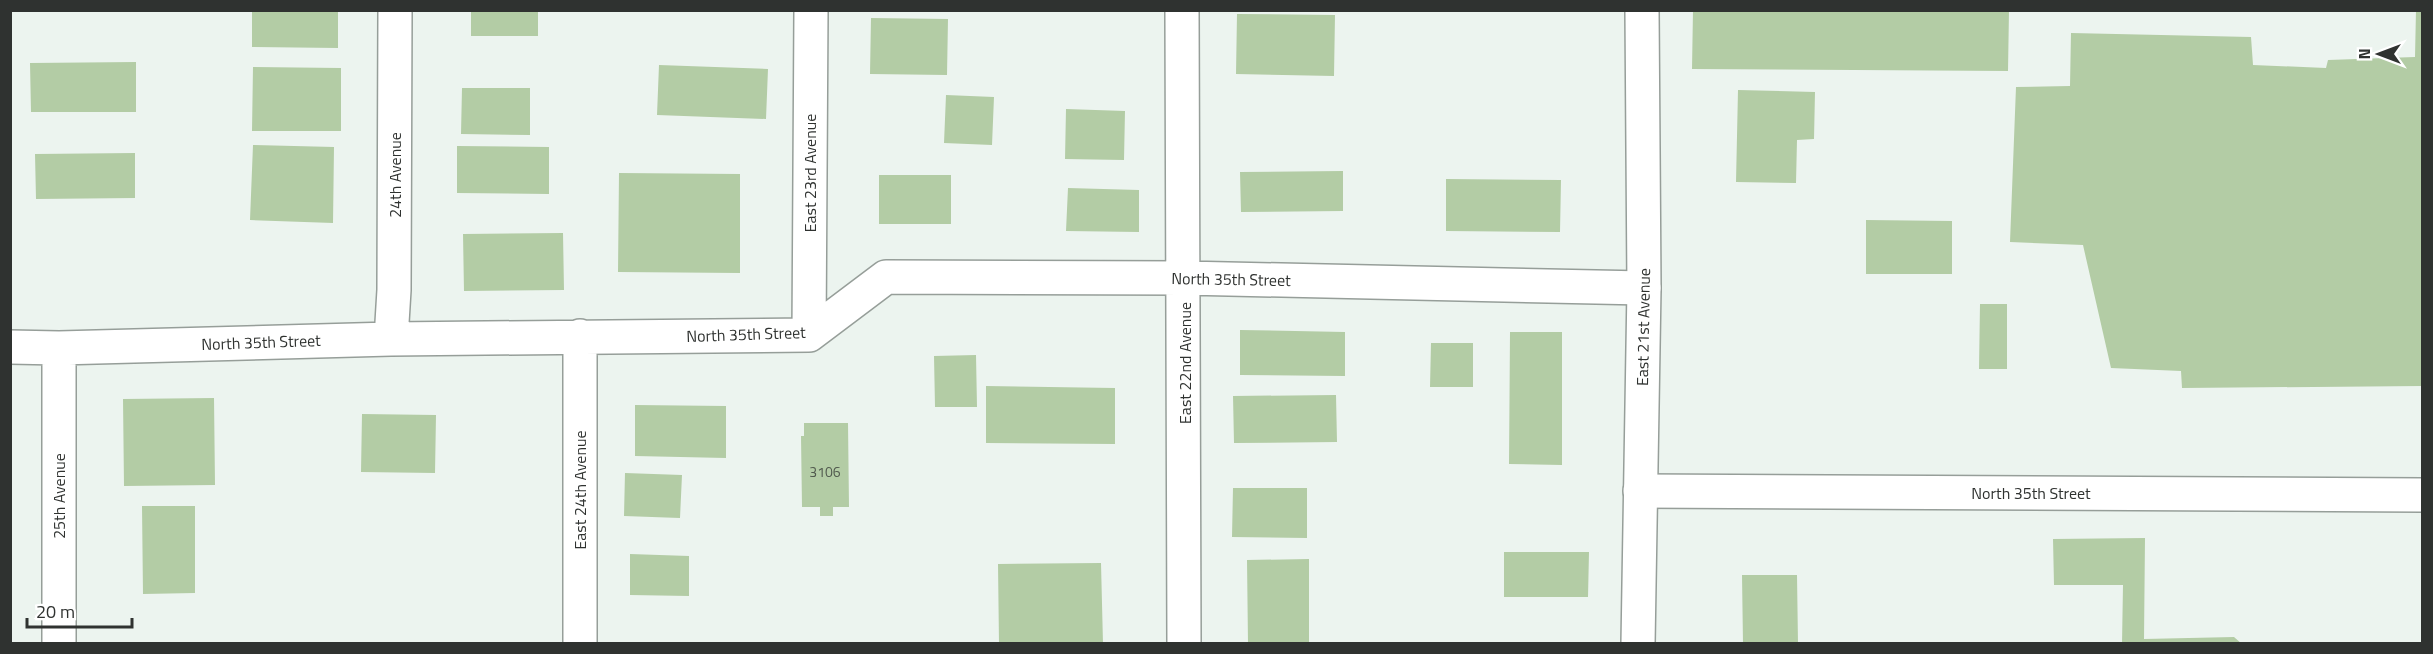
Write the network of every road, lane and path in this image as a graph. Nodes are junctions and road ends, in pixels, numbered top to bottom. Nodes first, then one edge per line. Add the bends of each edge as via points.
1 (395, 10) edge
2 (811, 10) edge
3 (1182, 10) edge
4 (1642, 10) edge
5 (1185, 278) junction
6 (1644, 288) junction
7 (809, 335) junction
8 (580, 336) junction
9 (392, 339) junction
10 (10, 347) edge
11 (59, 348) junction
12 (1640, 491) junction
13 (2422, 495) edge
14 (59, 644) edge
15 (579, 644) edge
16 (1184, 644) edge
17 (1638, 644) edge

1 - 9 street, 24th Avenue
2 - 7 street, East 23rd Avenue
3 - 5 street, East 22nd Avenue
4 - 6 street, East 21st Avenue
5 - 6 street, North 35th Street
5 - 7 street, North 35th Street via 886,277
5 - 16 street, East 22nd Avenue
6 - 12 street, East 21st Avenue
7 - 8 street, North 35th Street
8 - 9 street, North 35th Street
8 - 15 street, East 24th Avenue
9 - 11 street, North 35th Street
10 - 11 street, North 35th Street
11 - 14 street, 25th Avenue
12 - 13 street, North 35th Street
12 - 17 street, East 21st Avenue

